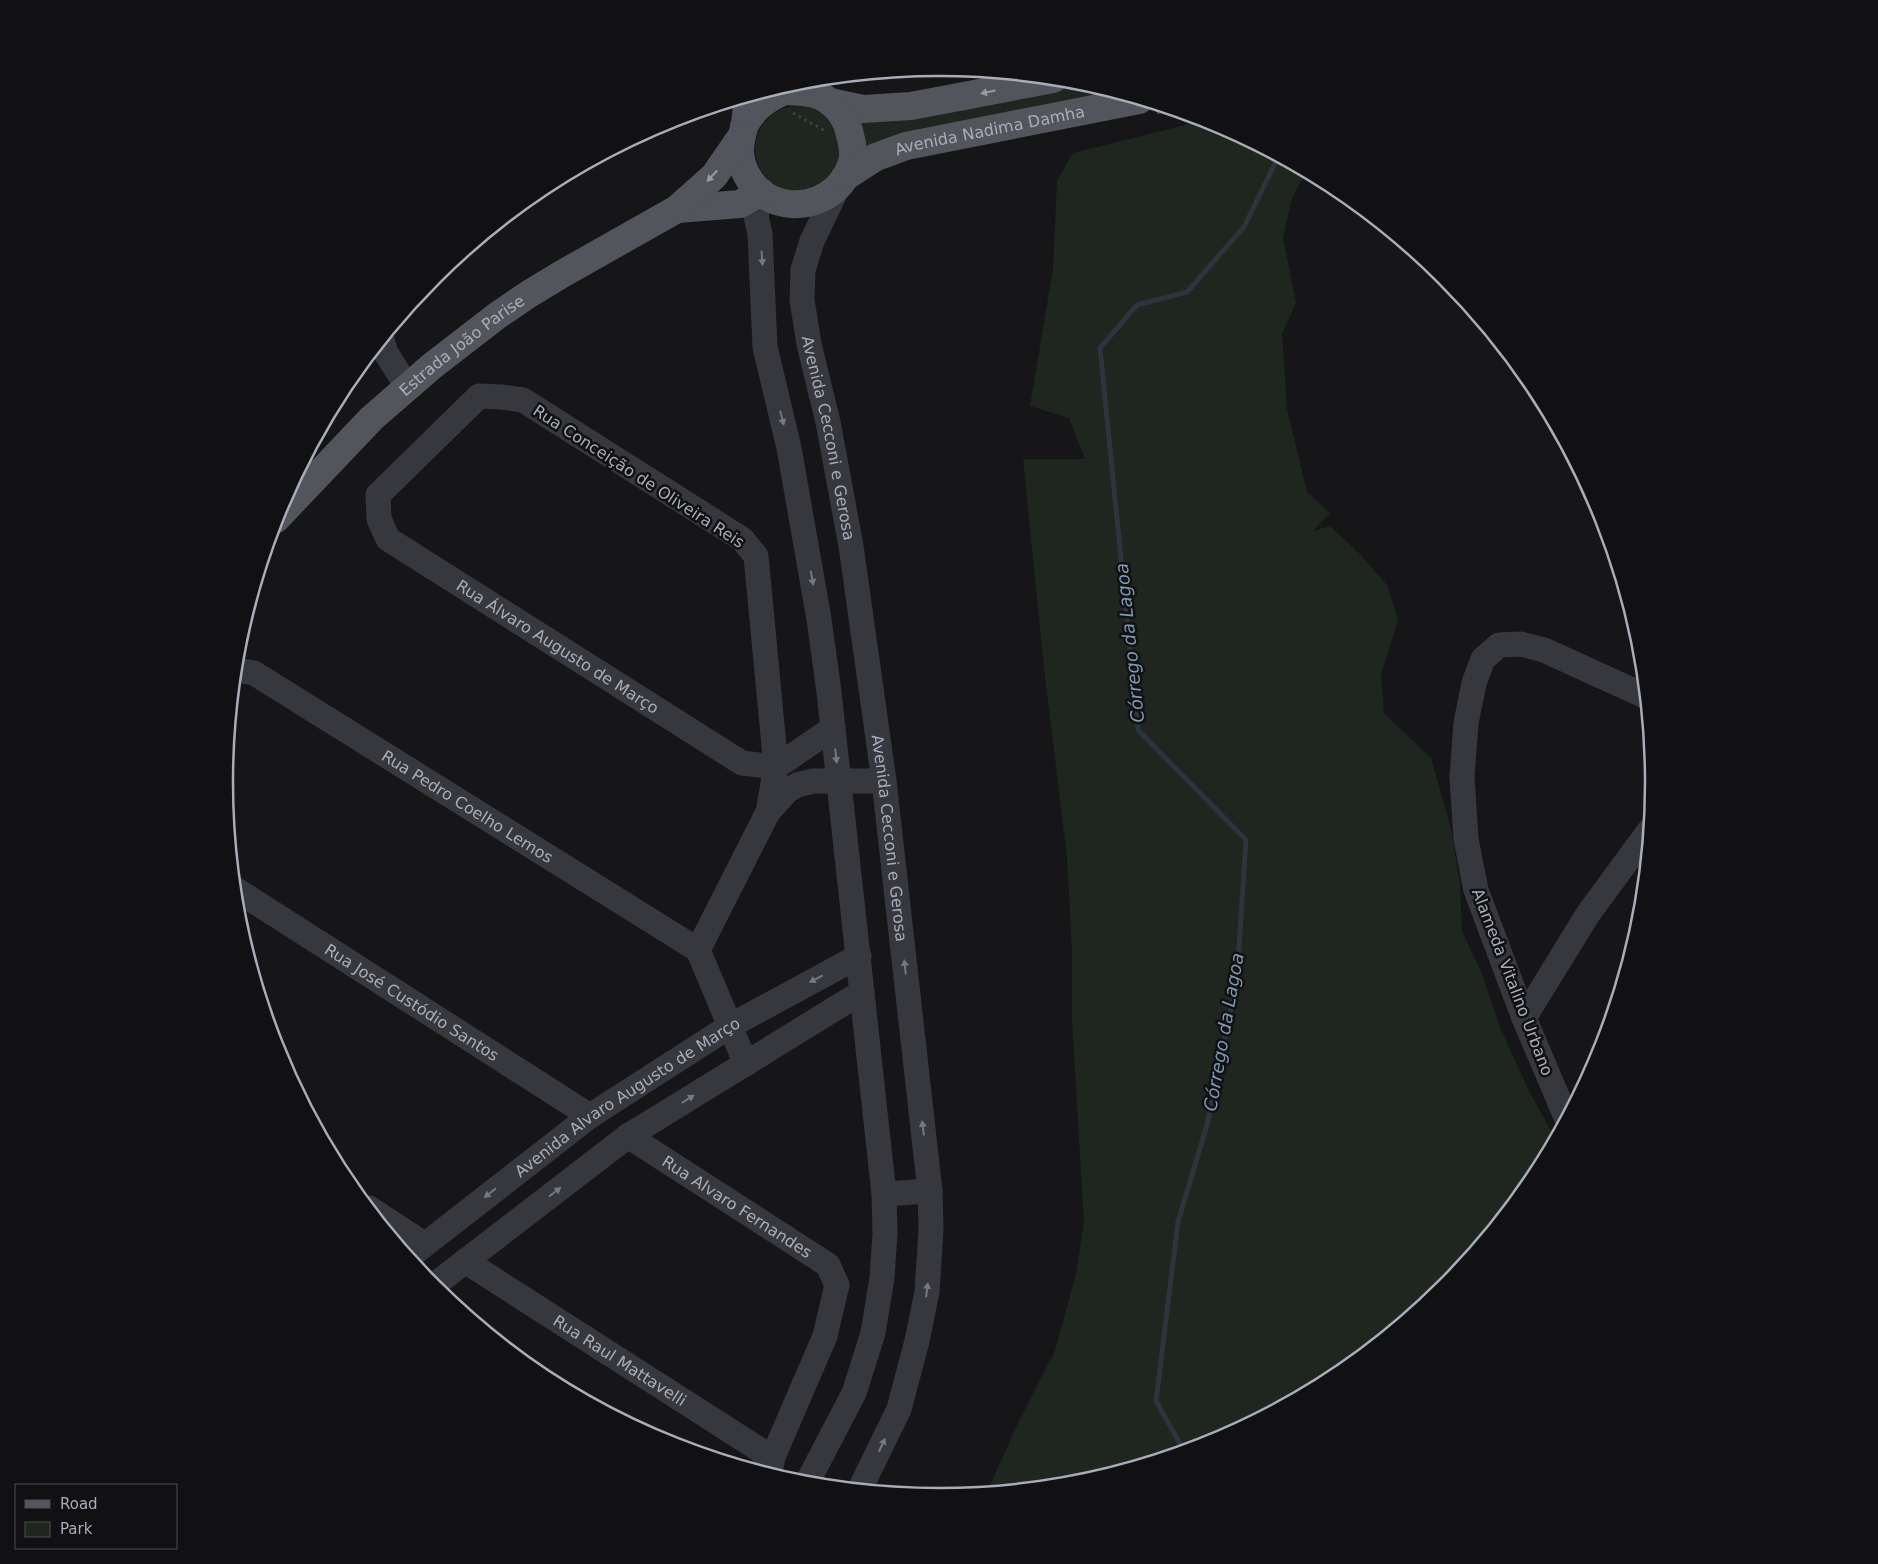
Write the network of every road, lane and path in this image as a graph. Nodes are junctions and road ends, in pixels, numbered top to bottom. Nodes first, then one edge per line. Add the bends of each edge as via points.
1 (1034, 82) edge
2 (794, 92) edge
3 (815, 93) edge
4 (771, 97) edge
5 (747, 103) edge
6 (1143, 107) edge
7 (743, 131) junction
8 (842, 182) junction
9 (752, 204) junction
10 (677, 209) junction
11 (384, 346) edge
12 (408, 388) junction
13 (431, 443) joint
14 (291, 503) edge
15 (242, 671) edge
16 (1639, 693) edge
17 (833, 728) junction
18 (776, 767) junction
19 (884, 782) junction
20 (839, 783) junction
21 (768, 812) junction
22 (1642, 842) edge
23 (242, 894) edge
24 (698, 950) junction
25 (858, 956) junction
26 (862, 992) junction
27 (1524, 1018) junction
28 (730, 1026) junction
29 (746, 1064) junction
30 (1563, 1110) edge
31 (590, 1116) junction
32 (628, 1136) junction
33 (930, 1191) junction
34 (884, 1194) junction
35 (395, 1231) edge
36 (417, 1251) edge
37 (465, 1261) junction
38 (440, 1281) edge
39 (768, 1467) edge
40 (769, 1467) edge
41 (811, 1476) edge
42 (863, 1483) edge

1 -> 3 main road via 912,106 863,109
2 - 3 main road
3 - 8 main road via 842,114 848,124 853,145 850,167
4 - 7 main road via 750,115
5 - 7 main road
6 - 8 main road, Avenida Nadima Damha via 906,146 876,157
7 - 9 main road via 741,162 752,184
7 -> 10 main road, Estrada João Parise via 714,176
8 - 9 main road via 818,201 806,204 794,205 771,199
8 - 19 street, Avenida Cecconi e Gerosa via 810,248 803,270 802,300 851,546
9 - 10 main road, Estrada João Parise
9 -> 17 street via 760,234 765,347 789,448 819,619
10 - 12 main road, Estrada João Parise via 529,294 432,366
11 - 12 street
12 - 14 main road, Estrada João Parise via 372,418
13 - 18 street, Rua Álvaro Augusto de Março via 378,495 379,520 388,539 742,763
13 - 18 street, Rua Conceição de Oliveira Reis via 480,396 523,400 742,539 756,556
15 - 24 street, Rua Pedro Coelho Lemos via 254,673
16 - 27 street, Alameda Vitalino Urbano via 1544,650 1521,644 1499,646 1482,659 1466,723 1462,777 1466,839 1476,890
17 - 18 street
17 -> 20 street
18 - 21 street, Rua Conceição de Oliveira Reis
19 - 20 street, Rua Conceição de Oliveira Reis
33 -> 19 street, Avenida Cecconi e Gerosa
20 - 21 street, Rua Conceição de Oliveira Reis via 798,785 787,791
20 - 25 street
21 - 24 street, Rua Conceição de Oliveira Reis
22 - 27 street via 1588,914
23 - 31 street, Rua José Custódio Santos
24 - 28 street
25 - 26 street
25 -> 28 street, Avenida Alvaro Augusto de Março
26 - 29 street, Avenida Alvaro Augusto de Março
26 - 34 street
27 - 30 street, Alameda Vitalino Urbano
28 - 29 street
28 - 31 street, Avenida Alvaro Augusto de Março
32 -> 29 street, Avenida Alvaro Augusto de Março
31 -> 36 street, Avenida Alvaro Augusto de Março
37 -> 32 street, Avenida Alvaro Augusto de Março
32 - 40 street, Rua Alvaro Fernandes via 828,1265 837,1285 825,1336
33 - 34 street
42 -> 33 street, Avenida Cecconi e Gerosa via 899,1409 917,1341 927,1292
34 - 41 street via 886,1233 873,1333 854,1393
35 - 36 street
37 - 38 street, Avenida Alvaro Augusto de Março
37 - 39 street, Rua Raul Mattavelli via 760,1450

